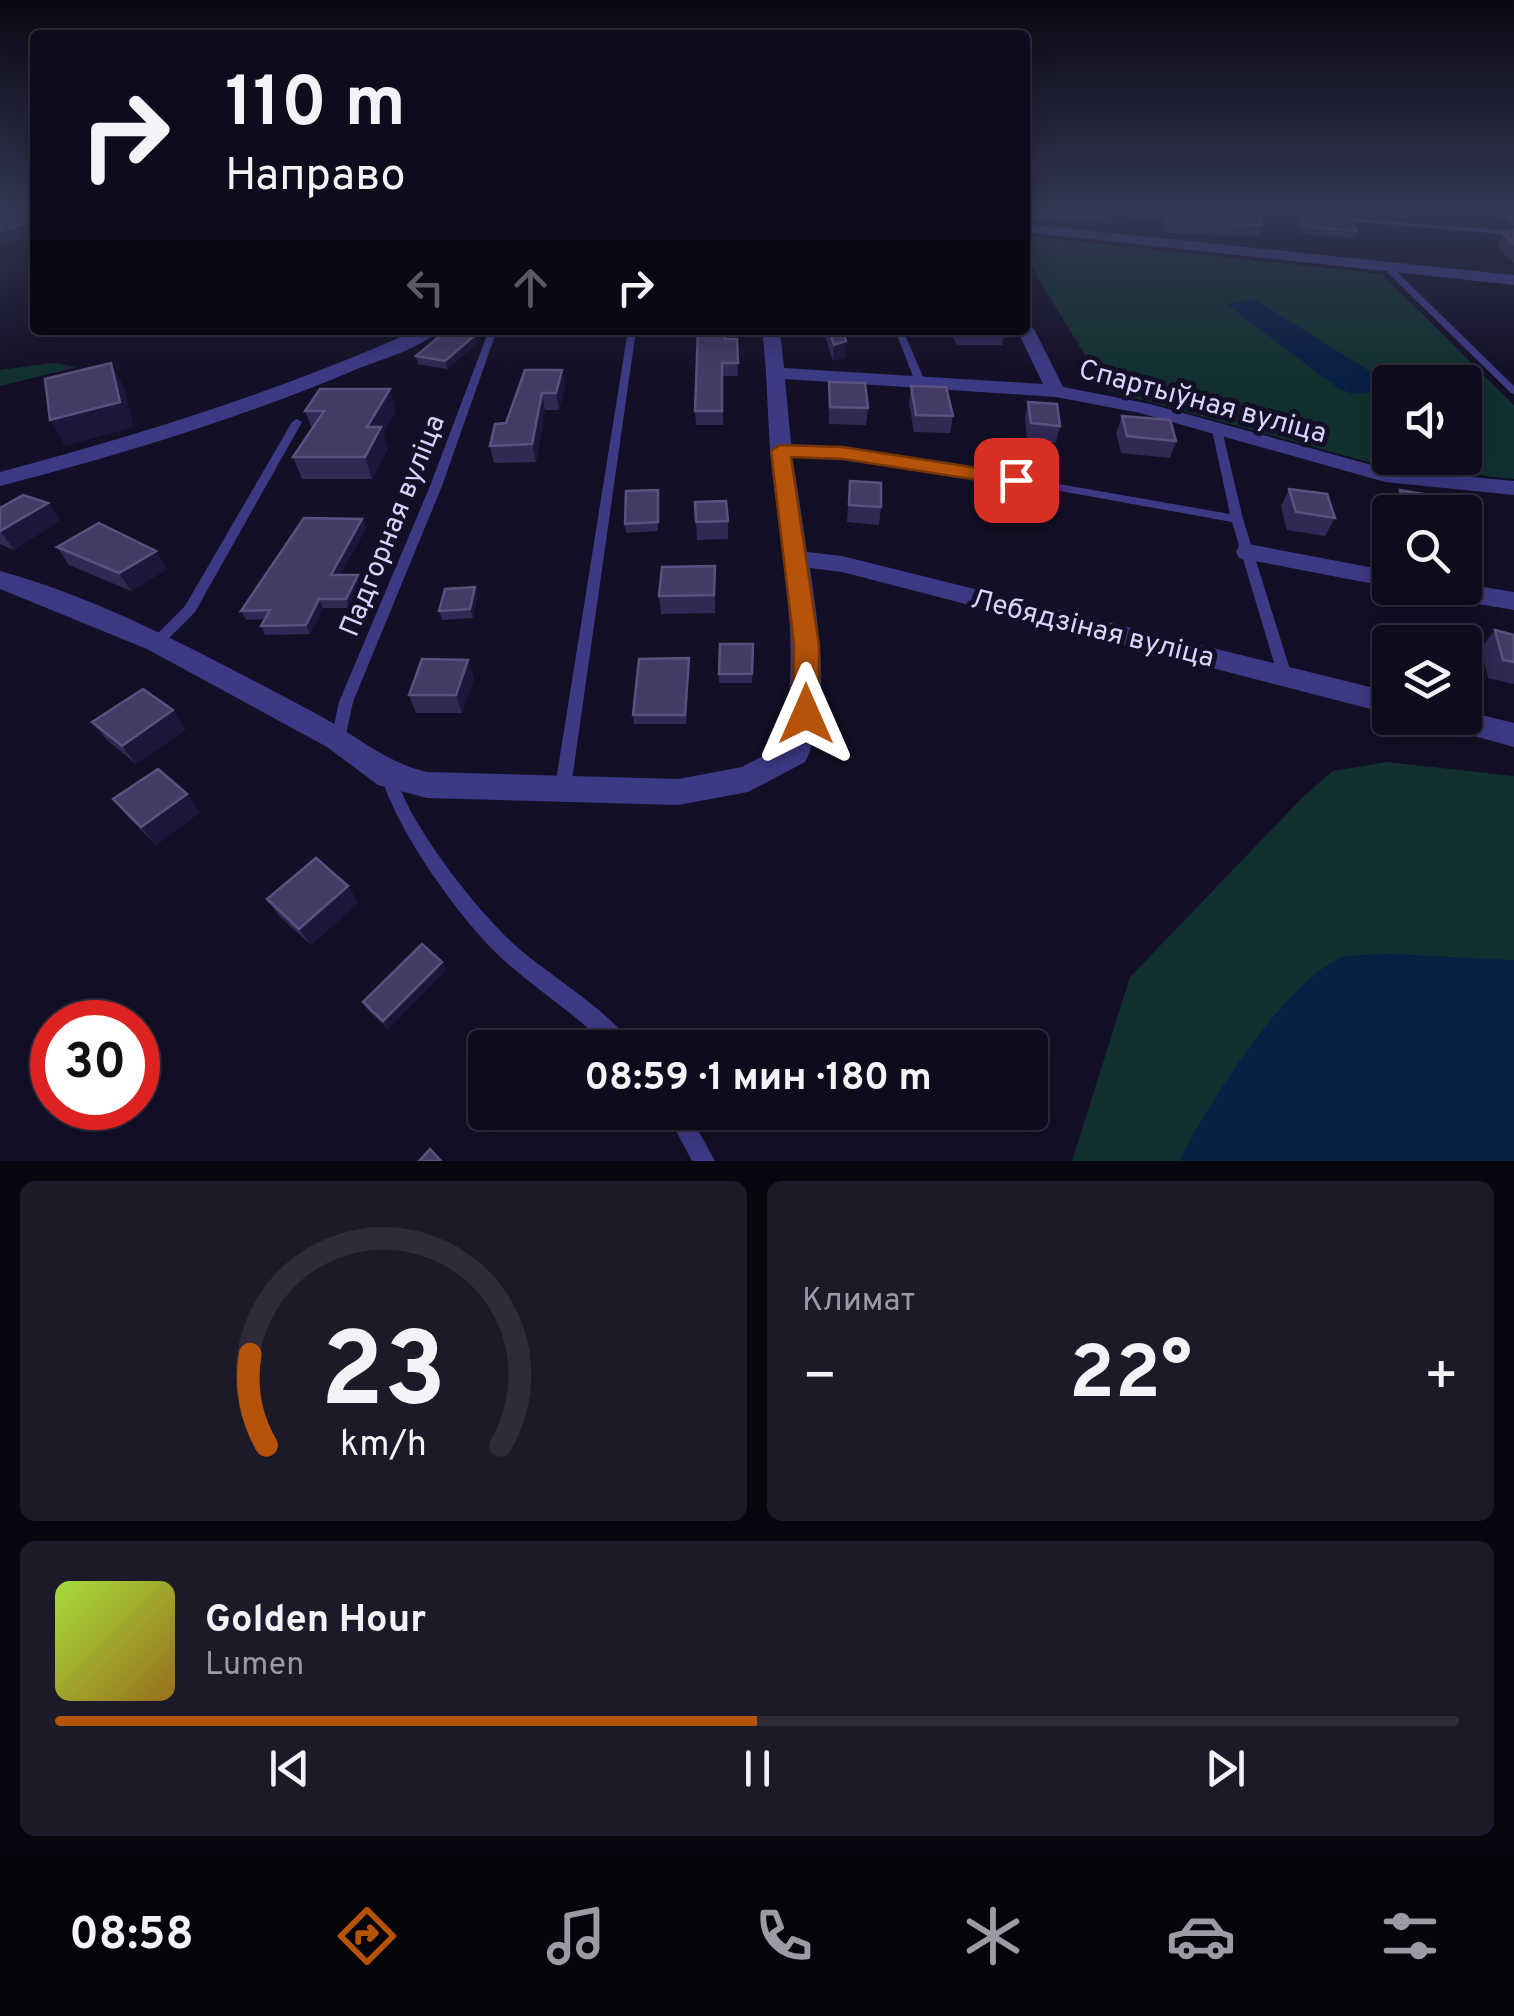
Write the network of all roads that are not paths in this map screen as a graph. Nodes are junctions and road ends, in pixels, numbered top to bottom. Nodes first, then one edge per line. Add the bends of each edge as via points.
1 (1348, 265) edge
2 (1390, 270) junction
3 (1514, 280) edge
4 (419, 335) edge
5 (491, 335) edge
6 (631, 335) edge
7 (772, 335) edge
8 (901, 335) edge
9 (1028, 335) edge
10 (778, 373) junction
11 (919, 378) junction
12 (1056, 391) junction
13 (1514, 391) edge
14 (297, 422) dead end
15 (1217, 430) junction
16 (780, 451) junction
17 (0, 479) edge
18 (1514, 488) edge
19 (1238, 519) junction
20 (1248, 552) junction
21 (795, 558) junction
22 (1372, 576) edge
23 (0, 579) edge
24 (1482, 596) edge
25 (1514, 601) edge
26 (157, 642) junction
27 (1285, 676) junction
28 (1372, 698) edge
29 (1482, 726) edge
30 (1514, 734) edge
31 (338, 739) junction
32 (390, 776) junction
33 (562, 786) junction
34 (607, 1030) edge
35 (686, 1130) edge
36 (704, 1161) edge

1 - 2 street
2 - 3 street
2 - 13 lane
4 - 17 street via 262,403
5 - 31 lane, Падгорная вуліца via 346,702
6 - 33 lane
7 - 10 street
8 - 11 lane
9 - 12 street, Спартыўная вуліца
10 - 11 street, Спартыўная вуліца
10 - 16 street
11 - 12 street, Спартыўная вуліца
12 - 15 street, Спартыўная вуліца
14 - 26 lane via 190,609
15 - 18 street, Спартыўная вуліца via 1385,475
15 - 19 lane
16 - 19 lane via 917,462
16 - 21 street
19 - 20 lane
20 - 22 street
20 - 27 lane
21 - 27 street, Лебядзіная вуліца via 842,564
21 - 33 street via 806,714 794,753 748,779 678,792
23 - 26 street
24 - 25 street
26 - 31 street
27 - 28 street, Лебядзіная вуліца
29 - 30 street
31 - 32 street
32 - 33 street via 427,785
32 - 34 lane via 391,792 425,845 498,943
35 - 36 lane

